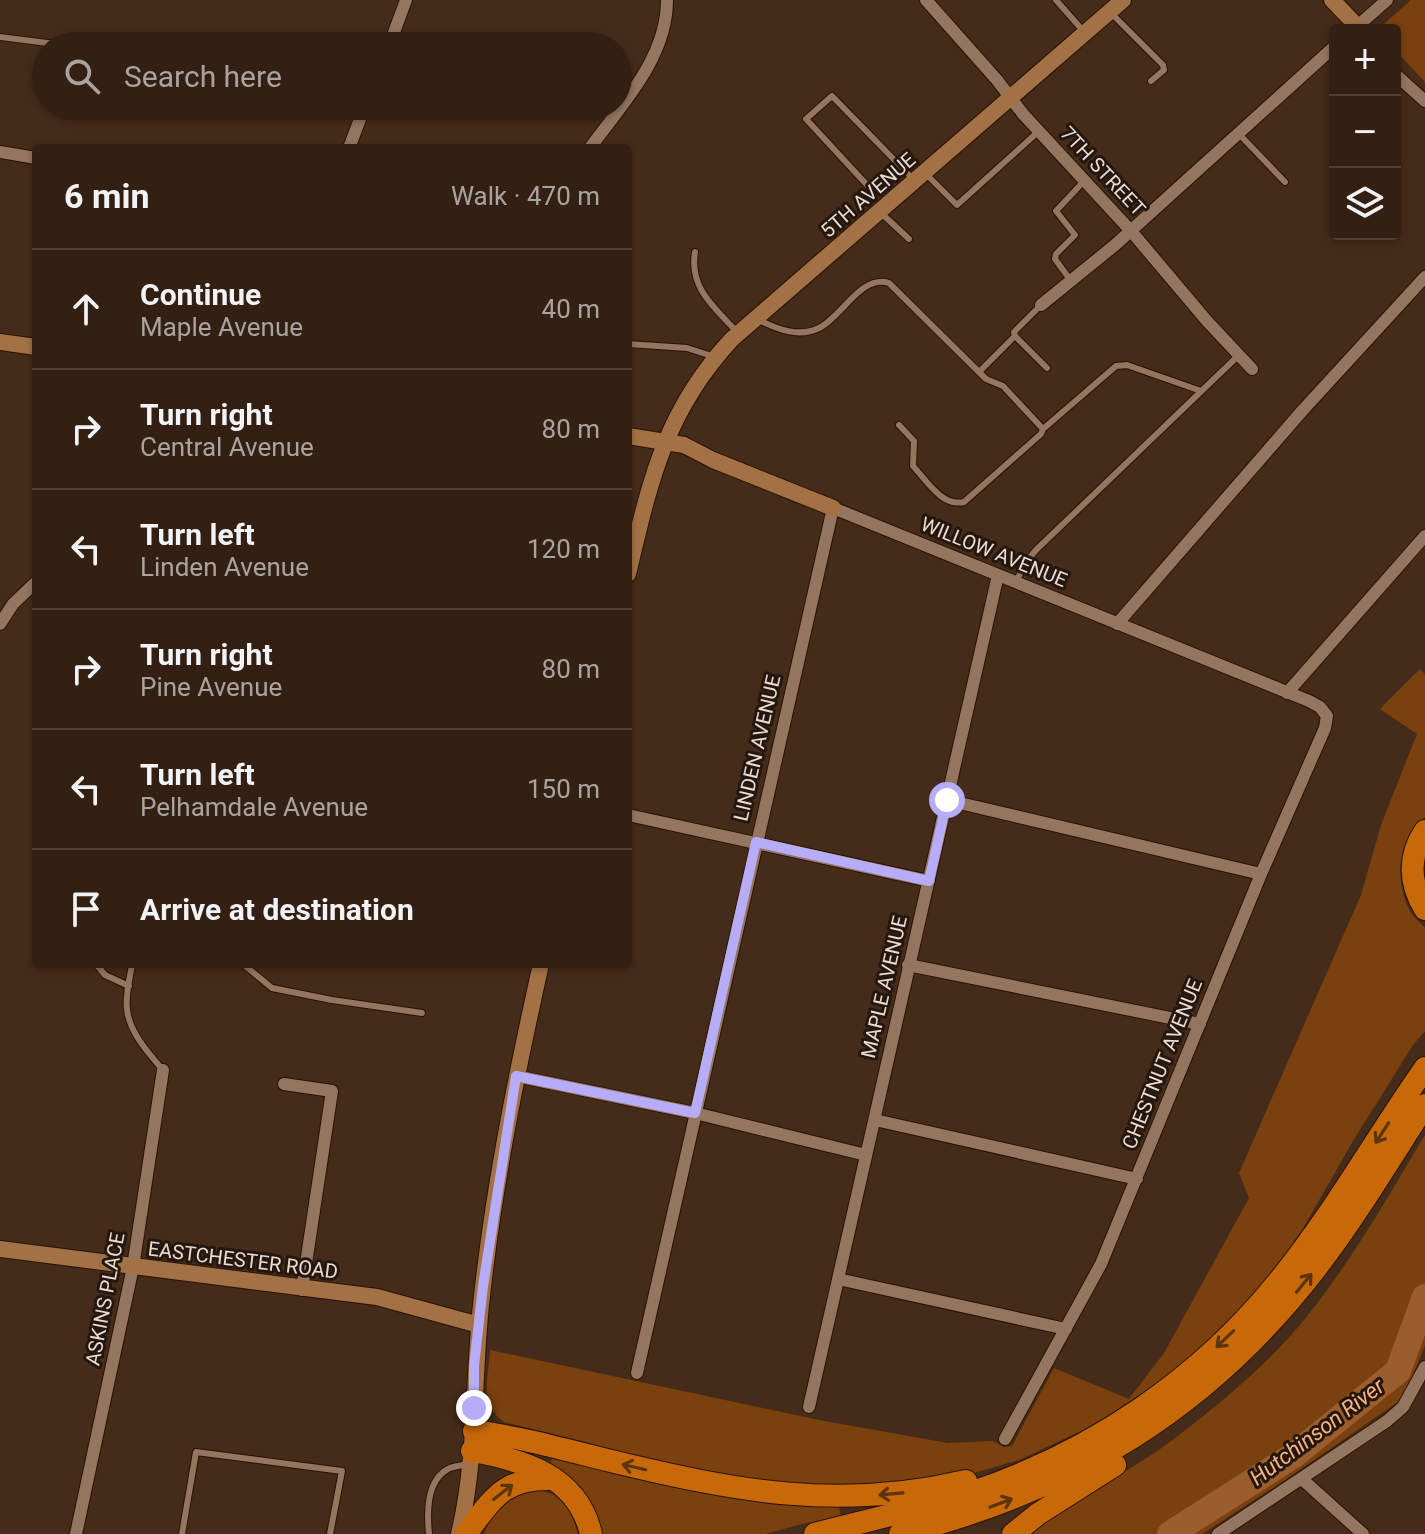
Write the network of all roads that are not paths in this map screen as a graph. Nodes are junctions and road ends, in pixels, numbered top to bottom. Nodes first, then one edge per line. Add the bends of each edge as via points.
1 (406, 0) edge
2 (667, 0) edge
3 (926, 0) edge
4 (1056, 0) edge
5 (1332, 0) edge
6 (1387, 0) edge
7 (1116, 6) edge
8 (1353, 24) edge
9 (1362, 24) edge
10 (394, 32) edge
11 (1085, 33) junction
12 (0, 37) edge
13 (32, 41) edge
14 (1329, 51) edge
15 (1401, 79) edge
16 (1151, 81) dead end
17 (632, 88) edge
18 (1011, 98) junction
19 (1425, 101) edge
20 (360, 120) edge
21 (610, 120) edge
22 (1039, 131) junction
23 (1238, 133) junction
24 (351, 144) edge
25 (593, 144) edge
26 (0, 152) edge
27 (32, 157) edge
28 (920, 177) junction
29 (1084, 181) junction
30 (1285, 182) dead end
31 (868, 186) dead end
32 (880, 212) junction
33 (1131, 231) junction
34 (909, 239) dead end
35 (695, 252) dead end
36 (1425, 277) edge
37 (1071, 281) junction
38 (1041, 305) joint
39 (756, 318) junction
40 (738, 334) junction
41 (1015, 336) junction
42 (0, 342) edge
43 (632, 344) edge
44 (32, 346) edge
45 (1239, 355) junction
46 (715, 357) junction
47 (1047, 368) dead end
48 (1252, 369) dead end
49 (979, 372) junction
50 (1201, 391) junction
51 (899, 425) dead end
52 (1043, 429) junction
53 (632, 437) edge
54 (664, 441) junction
55 (833, 508) junction
56 (1425, 536) edge
57 (632, 558) edge
58 (998, 575) junction
59 (1016, 582) junction
60 (32, 586) edge
61 (0, 624) edge
62 (1117, 624) junction
63 (1287, 693) junction
64 (1309, 701) joint
65 (947, 800) junction
66 (632, 816) edge
67 (1425, 831) edge
68 (756, 842) junction
69 (1261, 874) junction
70 (929, 881) junction
71 (1425, 909) edge
72 (908, 965) junction
73 (99, 968) edge
74 (131, 968) edge
75 (248, 968) edge
76 (540, 968) edge
77 (129, 986) junction
78 (422, 1013) dead end
79 (1200, 1024) junction
80 (1425, 1068) edge
81 (163, 1070) joint
82 (516, 1076) junction
83 (284, 1084) dead end
84 (1425, 1105) edge
85 (695, 1113) junction
86 (875, 1120) junction
87 (866, 1155) junction
88 (1137, 1179) junction
89 (0, 1249) edge
90 (133, 1267) junction
91 (838, 1279) junction
92 (302, 1290) junction
93 (479, 1325) junction
94 (1066, 1329) junction
95 (1425, 1367) edge
96 (637, 1373) dead end
97 (1214, 1379) junction
98 (809, 1407) dead end
99 (1005, 1439) dead end
100 (472, 1448) junction
101 (1049, 1461) junction
102 (556, 1479) junction
103 (1302, 1479) junction
104 (76, 1534) edge
105 (182, 1534) edge
106 (330, 1534) edge
107 (429, 1534) edge
108 (459, 1534) edge
109 (466, 1534) edge
110 (591, 1534) edge
111 (815, 1534) edge
112 (900, 1534) edge
113 (1013, 1534) edge
114 (1218, 1534) edge
115 (1363, 1534) edge

1 - 10 street
2 - 17 street via 654,57
3 - 18 street, 7TH STREET
4 - 11 lane
5 - 8 street
6 - 9 street
7 - 11 street, 5TH AVENUE
7 - 16 lane via 1163,65
11 - 18 street, 5TH AVENUE
12 - 13 lane
14 - 23 street
15 - 19 street
18 - 22 street, 7TH STREET
18 - 28 street, 5TH AVENUE
20 - 24 street
21 - 25 street
22 - 28 lane via 957,205
22 - 29 street, 7TH STREET
23 - 30 lane
23 - 33 street
26 - 27 street
28 - 31 lane via 832,96 806,119
28 - 32 street, 5TH AVENUE
29 - 33 street, 7TH STREET
29 - 37 lane via 1056,211 1075,235 1055,259
32 - 34 lane
32 - 39 street, 5TH AVENUE
33 - 37 street
33 - 45 street, 7TH STREET
35 - 40 lane via 694,277 700,292
36 - 62 street
37 - 38 street
38 - 41 lane
39 - 40 street, 5TH AVENUE
39 - 49 lane via 791,332 819,328 881,280
40 - 46 street, 5TH AVENUE
41 - 47 lane
41 - 49 lane
42 - 44 street
43 - 46 lane via 687,348
45 - 48 street, 7TH STREET
45 - 50 lane
46 - 54 street, 5TH AVENUE
49 - 52 lane via 1003,386
50 - 52 lane via 1127,365 1116,366
50 - 59 lane via 1036,550
51 - 52 lane via 914,441 913,466 945,500 956,504
53 - 54 street, WILLOW AVENUE
54 - 55 street, WILLOW AVENUE
54 - 57 street, 5TH AVENUE
55 - 58 street, WILLOW AVENUE
55 - 68 street, LINDEN AVENUE
56 - 63 street
58 - 59 street, WILLOW AVENUE
58 - 65 street, MAPLE AVENUE
59 - 62 street, WILLOW AVENUE
60 - 61 street
62 - 63 street, WILLOW AVENUE
63 - 64 street, WILLOW AVENUE
64 - 69 street, CHESTNUT AVENUE via 1327,716 1325,728
65 - 69 street
65 - 70 street, MAPLE AVENUE
66 - 68 street
67 - 71 highway via 1412,867
68 - 70 street
68 - 85 street, LINDEN AVENUE
69 - 79 street, CHESTNUT AVENUE
70 - 72 street, MAPLE AVENUE
72 - 79 street
72 - 86 street, MAPLE AVENUE
73 - 77 lane
74 - 77 lane
75 - 78 lane via 272,988
76 - 82 street
77 - 81 lane via 131,1024
79 - 88 street, CHESTNUT AVENUE
80 -> 101 highway via 1300,1254 1249,1315 1153,1400
81 - 90 street, ASKINS PLACE
82 - 85 street
82 - 93 street
83 - 92 street via 332,1091
97 -> 84 highway via 1262,1333 1317,1266
85 - 87 street
85 - 96 street, LINDEN AVENUE
86 - 87 street, MAPLE AVENUE
86 - 88 street
87 - 91 street, MAPLE AVENUE
88 - 94 street, CHESTNUT AVENUE
89 - 90 street, EASTCHESTER ROAD
90 - 92 street, EASTCHESTER ROAD
90 - 104 street, ASKINS PLACE
91 - 94 street
91 - 98 street, MAPLE AVENUE
92 - 93 street, EASTCHESTER ROAD via 377,1297
93 - 100 street
94 - 99 street, CHESTNUT AVENUE
95 - 103 street via 1403,1407
112 -> 97 highway via 987,1509 1071,1474 1159,1421
97 - 113 highway via 1160,1436
101 -> 100 highway via 903,1493 811,1497 729,1487 494,1433
100 - 102 highway via 534,1466
100 - 107 lane via 432,1488 426,1512
100 - 108 street
101 - 111 highway via 950,1499
109 -> 102 highway via 512,1484
102 - 110 highway via 580,1504
103 - 114 street
103 - 115 street
105 - 106 lane via 196,1452 342,1471

